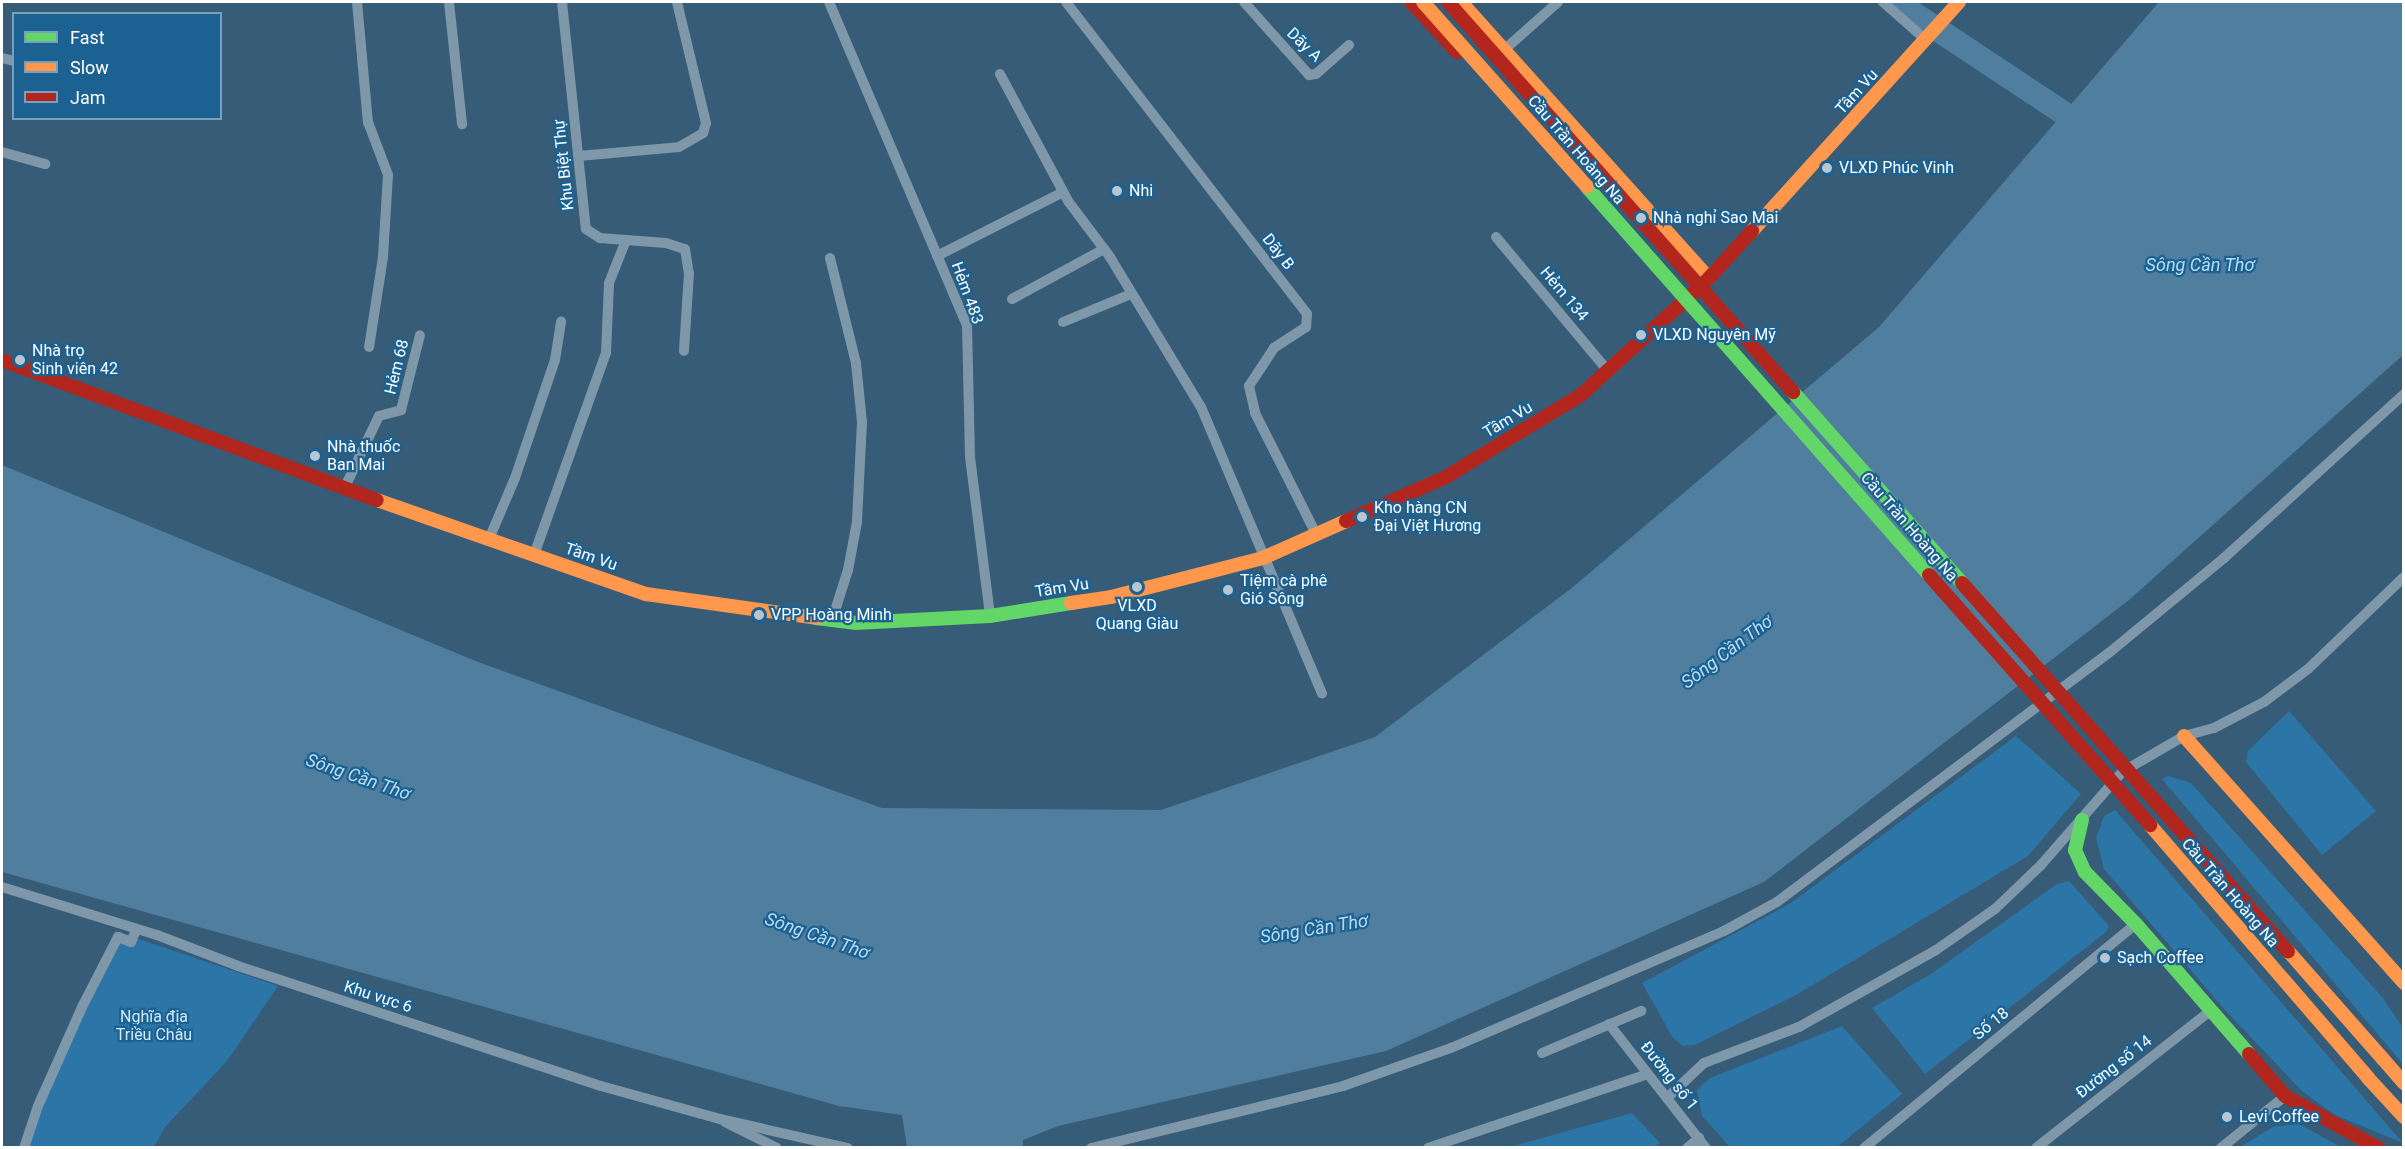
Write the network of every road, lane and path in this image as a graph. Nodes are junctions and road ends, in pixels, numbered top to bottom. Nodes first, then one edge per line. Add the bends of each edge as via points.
1 (357, 2) edge
2 (449, 2) edge
3 (562, 2) edge
4 (677, 2) edge
5 (830, 2) edge
6 (1066, 2) edge
7 (1244, 2) edge
8 (1411, 2) edge
9 (1423, 2) edge
10 (1448, 2) edge
11 (1461, 2) edge
12 (1558, 2) edge
13 (1883, 2) edge
14 (1959, 2) edge
15 (1927, 40) junction
16 (1349, 45) dead end
17 (1504, 50) junction
18 (1000, 74) dead end
19 (462, 124) dead end
20 (2, 152) edge
21 (579, 156) junction
22 (45, 164) dead end
23 (1063, 192) junction
24 (1496, 237) dead end
25 (626, 240) junction
26 (1104, 249) junction
27 (938, 256) junction
28 (830, 258) dead end
29 (1709, 278) junction
30 (1131, 294) junction
31 (1012, 299) dead end
32 (1682, 303) junction
33 (561, 321) dead end
34 (1063, 322) dead end
35 (420, 335) dead end
36 (369, 347) dead end
37 (684, 351) dead end
38 (2, 360) edge
39 (1608, 371) junction
40 (2403, 393) edge
41 (344, 489) junction
42 (1316, 534) junction
43 (489, 539) junction
44 (534, 555) junction
45 (1263, 558) junction
46 (2403, 577) edge
47 (990, 616) junction
48 (832, 620) junction
49 (1322, 693) dead end
50 (2184, 736) junction
51 (2082, 820) junction
52 (2, 887) edge
53 (2136, 924) junction
54 (136, 930) junction
55 (2403, 983) edge
56 (1641, 1011) dead end
57 (2210, 1011) junction
58 (1609, 1024) junction
59 (1542, 1053) dead end
60 (1648, 1074) junction
61 (2403, 1083) edge
62 (2285, 1096) junction
63 (1667, 1098) junction
64 (2403, 1117) edge
65 (720, 1119) junction
66 (1699, 1138) junction
67 (24, 1148) edge
68 (777, 1148) edge
69 (848, 1148) edge
70 (1091, 1148) edge
71 (1428, 1148) edge
72 (1687, 1148) edge
73 (1706, 1148) edge
74 (1864, 1148) edge
75 (2036, 1148) edge
76 (2221, 1148) edge
77 (2378, 1148) edge

1 - 36 street via 368,122 388,175 383,257
2 - 19 street
3 - 21 street, Khu Biệt Thự
4 - 21 street via 706,123 703,133 679,147
5 - 27 street, Hẻm 483
6 - 42 street, Dãy B via 1307,314 1306,327 1274,348 1249,386 1255,413
7 - 16 street, Dãy A via 1311,76
8 - 32 main road
9 - 64 main road, Cầu Trần Hoàng Na, bridge
10 - 61 main road, Cầu Trần Hoàng Na, bridge
11 - 17 main road
12 - 17 street
13 - 15 street
14 - 15 main road, Tầm Vu
15 - 29 main road, Tầm Vu
17 - 29 main road
18 - 23 street
20 - 22 street
21 - 25 street, Khu Biệt Thự via 586,229 600,238
23 - 26 street
23 - 27 street
24 - 39 street, Hẻm 134
25 - 37 street, Khu Biệt Thự via 685,249 689,273
25 - 44 street via 609,283 606,353
26 - 30 street
26 - 31 street
27 - 47 street, Hẻm 483 via 967,325 970,457
28 - 48 street via 856,363 862,422 857,522 848,570
29 - 32 main road, Tầm Vu
30 - 34 street
30 - 45 street via 1201,407
32 - 39 main road, Tầm Vu
33 - 43 street via 552,370 515,478
35 - 41 street, Hẻm 68 via 401,410 379,416
38 - 41 main road, Tầm Vu
39 - 42 main road, Tầm Vu via 1581,395 1446,477
40 - 70 street via 2224,558 2110,652 1777,902 1724,931 1451,1048 1343,1086
41 - 43 main road, Tầm Vu
42 - 45 main road, Tầm Vu
43 - 44 main road, Tầm Vu
44 - 48 main road, Tầm Vu via 646,594
45 - 47 main road, Tầm Vu via 1111,597
45 - 49 street
46 - 50 street via 2308,669 2264,702 2214,728
47 - 48 main road, Tầm Vu via 855,623
50 - 51 street via 2122,772
50 - 55 main road
51 - 53 main road via 2075,850 2085,872
51 - 63 street via 1995,909 1936,950 1799,1027 1704,1063
52 - 54 street, Khu vực 6
53 - 57 main road
53 - 74 street, Số 18
54 - 65 street, Khu vực 6 via 530,1063
54 - 67 street via 131,942 118,938 38,1106
56 - 58 street
57 - 62 main road
57 - 75 street, Đường số 14
58 - 59 street
58 - 60 street, Đường số 1
60 - 63 street, Đường số 1
60 - 71 street
62 - 76 street
62 - 77 main road
63 - 66 street, Đường số 1
65 - 68 street
65 - 69 street, Khu vực 6
66 - 72 street
66 - 73 street, Đường số 1

